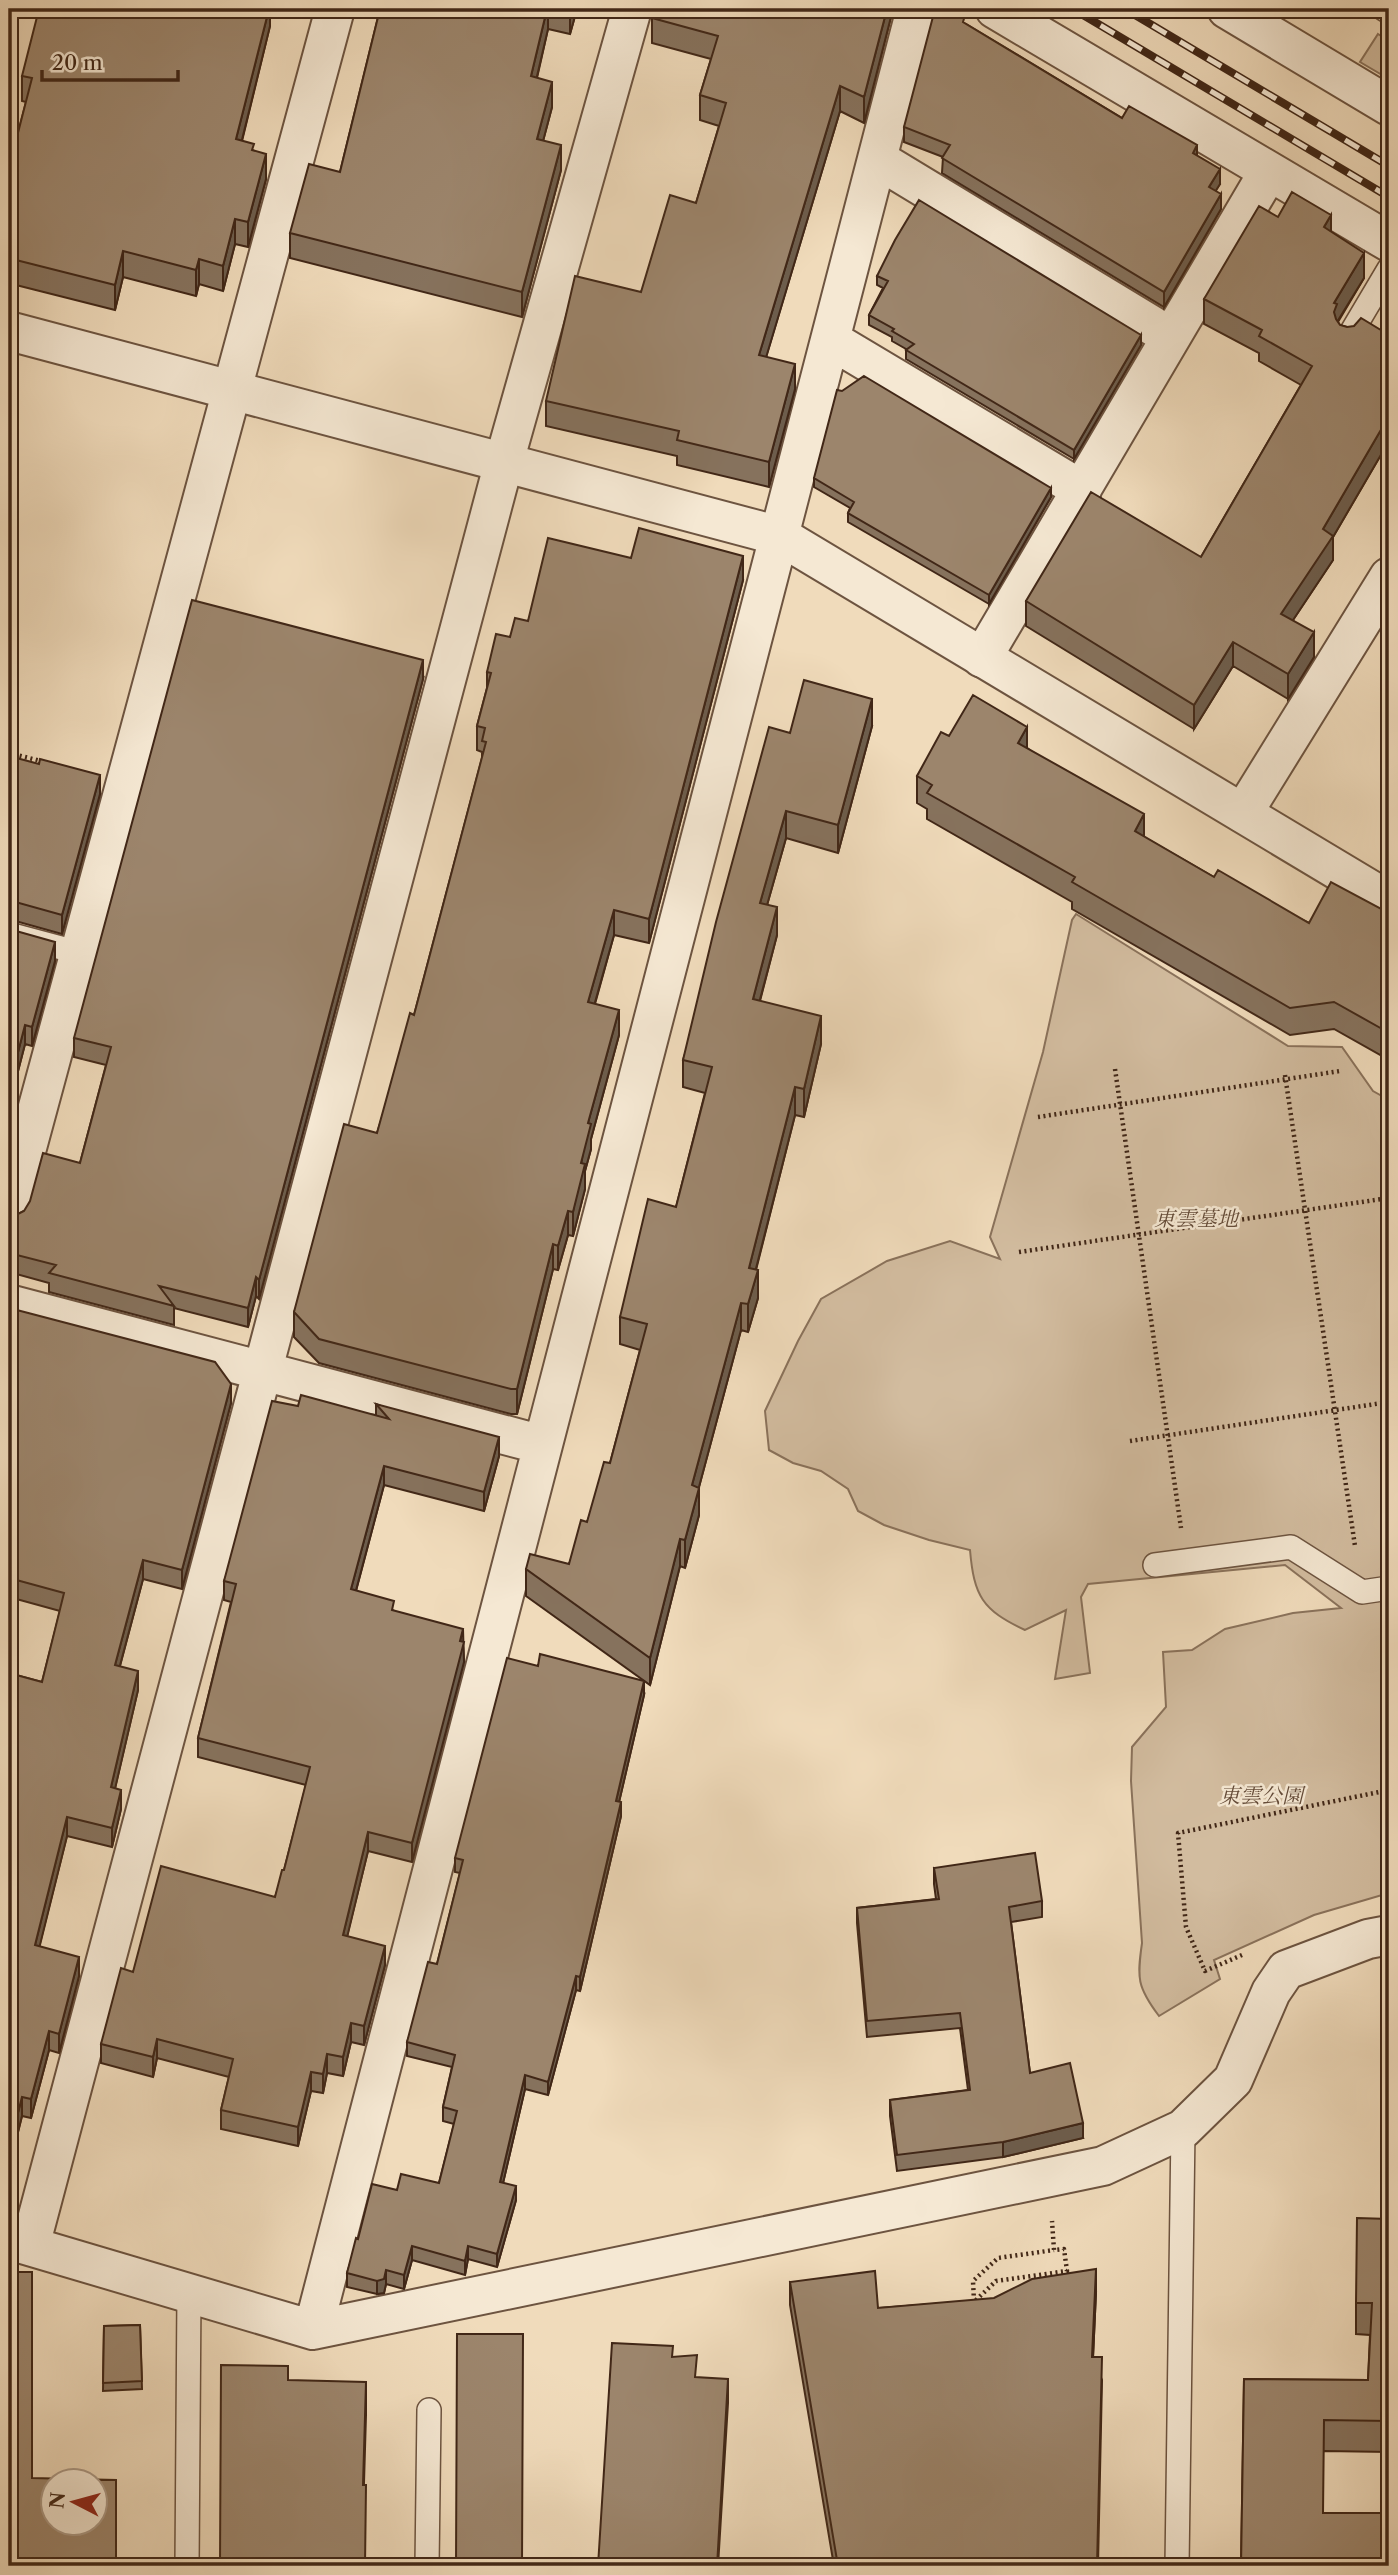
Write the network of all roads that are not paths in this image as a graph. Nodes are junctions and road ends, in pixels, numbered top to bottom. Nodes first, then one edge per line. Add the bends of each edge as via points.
1 (335, 9) edge
2 (632, 9) edge
3 (916, 9) edge
4 (995, 9) edge
5 (1227, 9) edge
6 (1384, 9) edge
7 (1389, 12) edge
8 (1389, 106) edge
9 (877, 159) junction
10 (1269, 171) junction
11 (1389, 242) edge
12 (1389, 269) edge
13 (9, 331) edge
14 (1171, 337) junction
15 (1348, 338) edge
16 (831, 340) junction
17 (232, 390) junction
18 (504, 462) junction
19 (1082, 490) junction
20 (780, 536) junction
21 (1389, 577) edge
22 (982, 659) junction
23 (1243, 813) junction
24 (1389, 901) edge
25 (9, 934) edge
26 (80, 953) junction
27 (21, 1123) edge
28 (9, 1214) edge
29 (9, 1304) edge
30 (263, 1372) junction
31 (543, 1446) junction
32 (1155, 1565) dead end
33 (1389, 1588) edge
34 (1389, 1935) edge
35 (1183, 2129) junction
36 (20, 2243) edge
37 (189, 2292) junction
38 (313, 2330) junction
39 (429, 2410) dead end
40 (187, 2566) edge
41 (427, 2566) edge
42 (1177, 2566) edge

1 - 17 street
2 - 18 street
3 - 9 street
4 - 10 street
5 - 8 street
6 - 7 lane
9 - 14 street
9 - 16 street
10 - 11 street
10 - 14 street
12 - 15 lane
13 - 17 street
14 - 19 street
16 - 19 street
16 - 20 street
17 - 18 street
17 - 26 street
18 - 20 street
18 - 30 street
19 - 22 street
20 - 22 street
20 - 31 street
21 - 23 street
22 - 23 street
23 - 24 street
25 - 26 lane
26 - 27 street
27 - 28 street
29 - 30 street
30 - 31 street
30 - 36 street
31 - 38 street
32 - 33 lane via 1291,1547 1362,1592
34 - 35 street via 1286,1970 1271,1992 1233,2080
35 - 38 street via 1102,2166
35 - 42 lane
36 - 37 street
37 - 38 street
37 - 40 lane
39 - 41 lane

